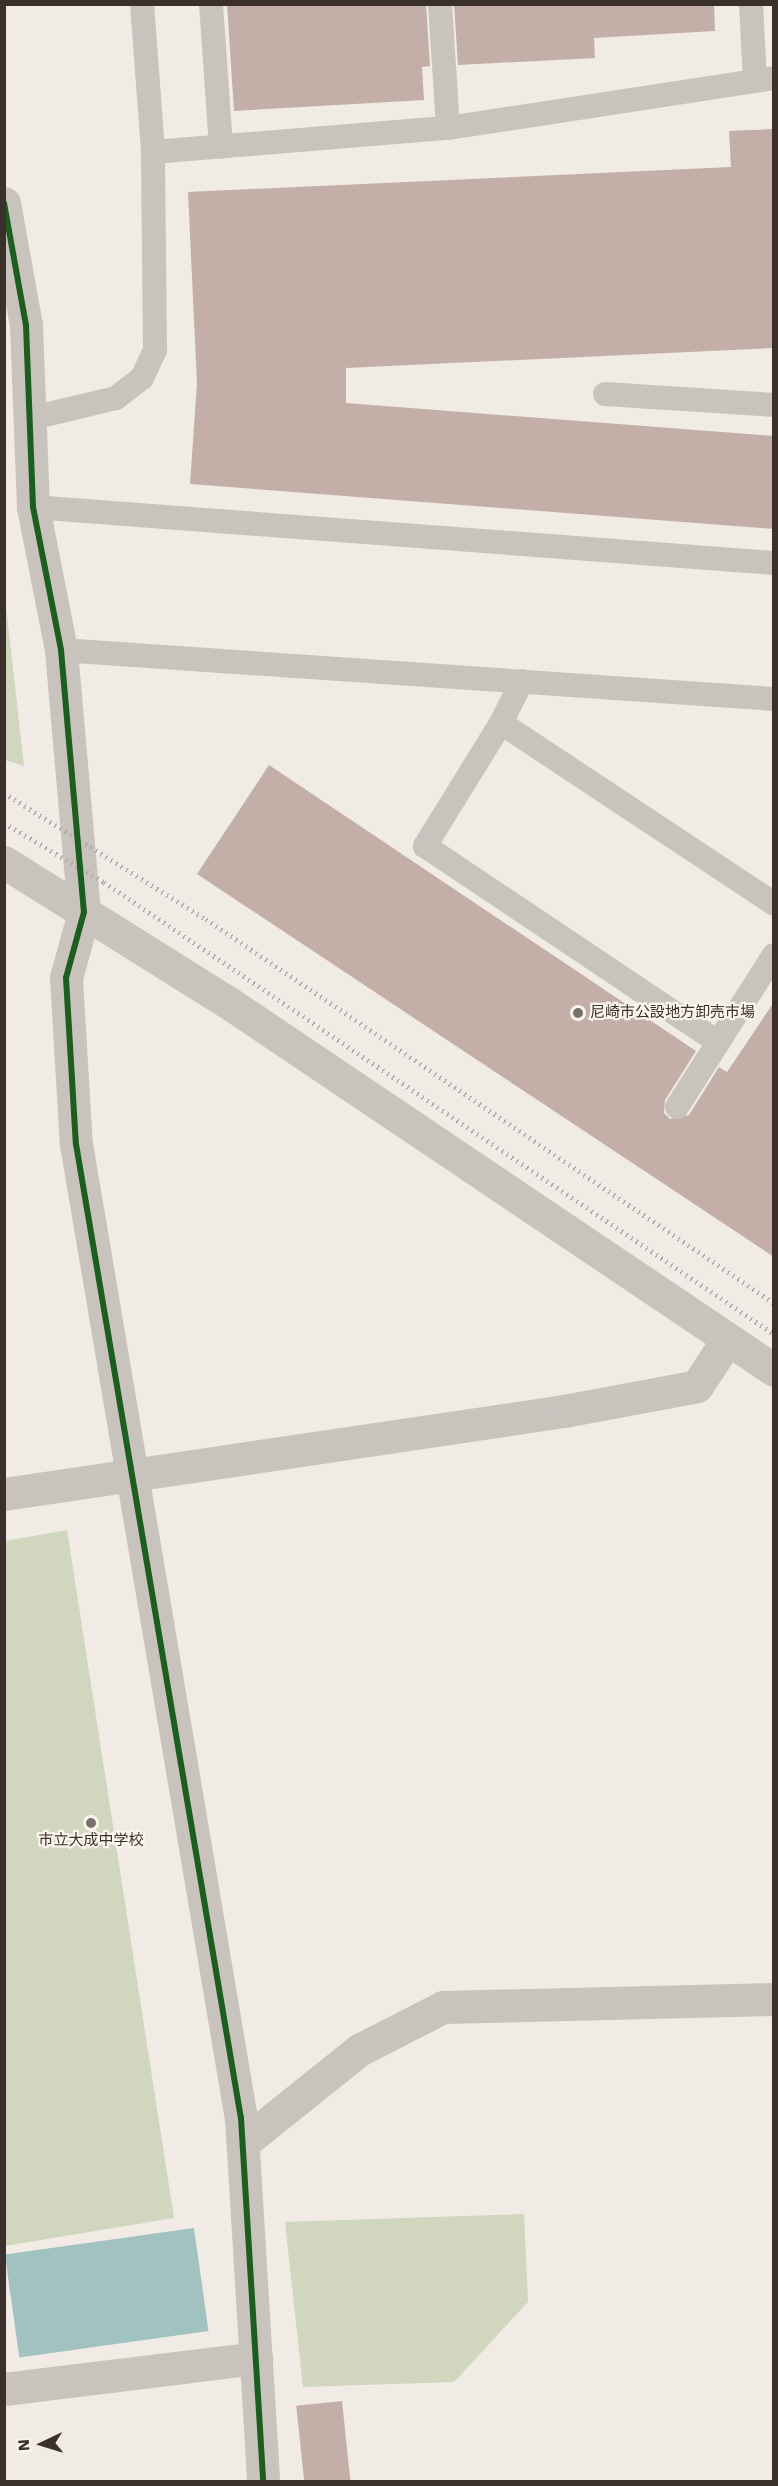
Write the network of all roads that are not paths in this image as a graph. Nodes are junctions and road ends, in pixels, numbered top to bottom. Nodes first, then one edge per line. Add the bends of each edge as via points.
1 (142, 4) edge
2 (211, 4) edge
3 (440, 4) edge
4 (751, 4) edge
5 (764, 79) edge
6 (448, 128) junction
7 (220, 147) junction
8 (153, 152) junction
9 (4, 203) edge
10 (605, 394) dead end
11 (774, 405) edge
12 (28, 419) junction
13 (33, 507) junction
14 (774, 563) edge
15 (61, 650) junction
16 (522, 681) junction
17 (774, 699) edge
18 (501, 723) junction
19 (4, 862) edge
20 (774, 904) edge
21 (84, 912) junction
22 (774, 956) edge
23 (718, 1042) junction
24 (677, 1107) dead end
25 (728, 1340) junction
26 (774, 1370) edge
27 (131, 1473) junction
28 (4, 1494) edge
29 (774, 1999) edge
30 (243, 2143) junction
31 (256, 2358) junction
32 (4, 2389) edge
33 (263, 2481) edge

1 - 8 lane
2 - 7 lane
3 - 6 lane
4 - 5 lane
5 - 6 lane
6 - 7 lane
7 - 8 lane
8 - 12 lane via 155,350 142,378 116,398
9 - 12 street via 26,325
10 - 11 lane
12 - 13 street
13 - 14 lane
13 - 15 street
15 - 16 lane
15 - 21 street
16 - 17 lane
16 - 18 lane
18 - 20 lane
18 - 23 lane via 425,846
19 - 21 street
21 - 25 street via 226,1001
21 - 27 street via 66,978 76,1144
22 - 23 lane
23 - 24 lane
25 - 26 street
25 - 27 street via 697,1386 552,1412
27 - 28 street
27 - 30 street
29 - 30 street via 443,2007 359,2050
30 - 31 street
31 - 32 street
31 - 33 street

